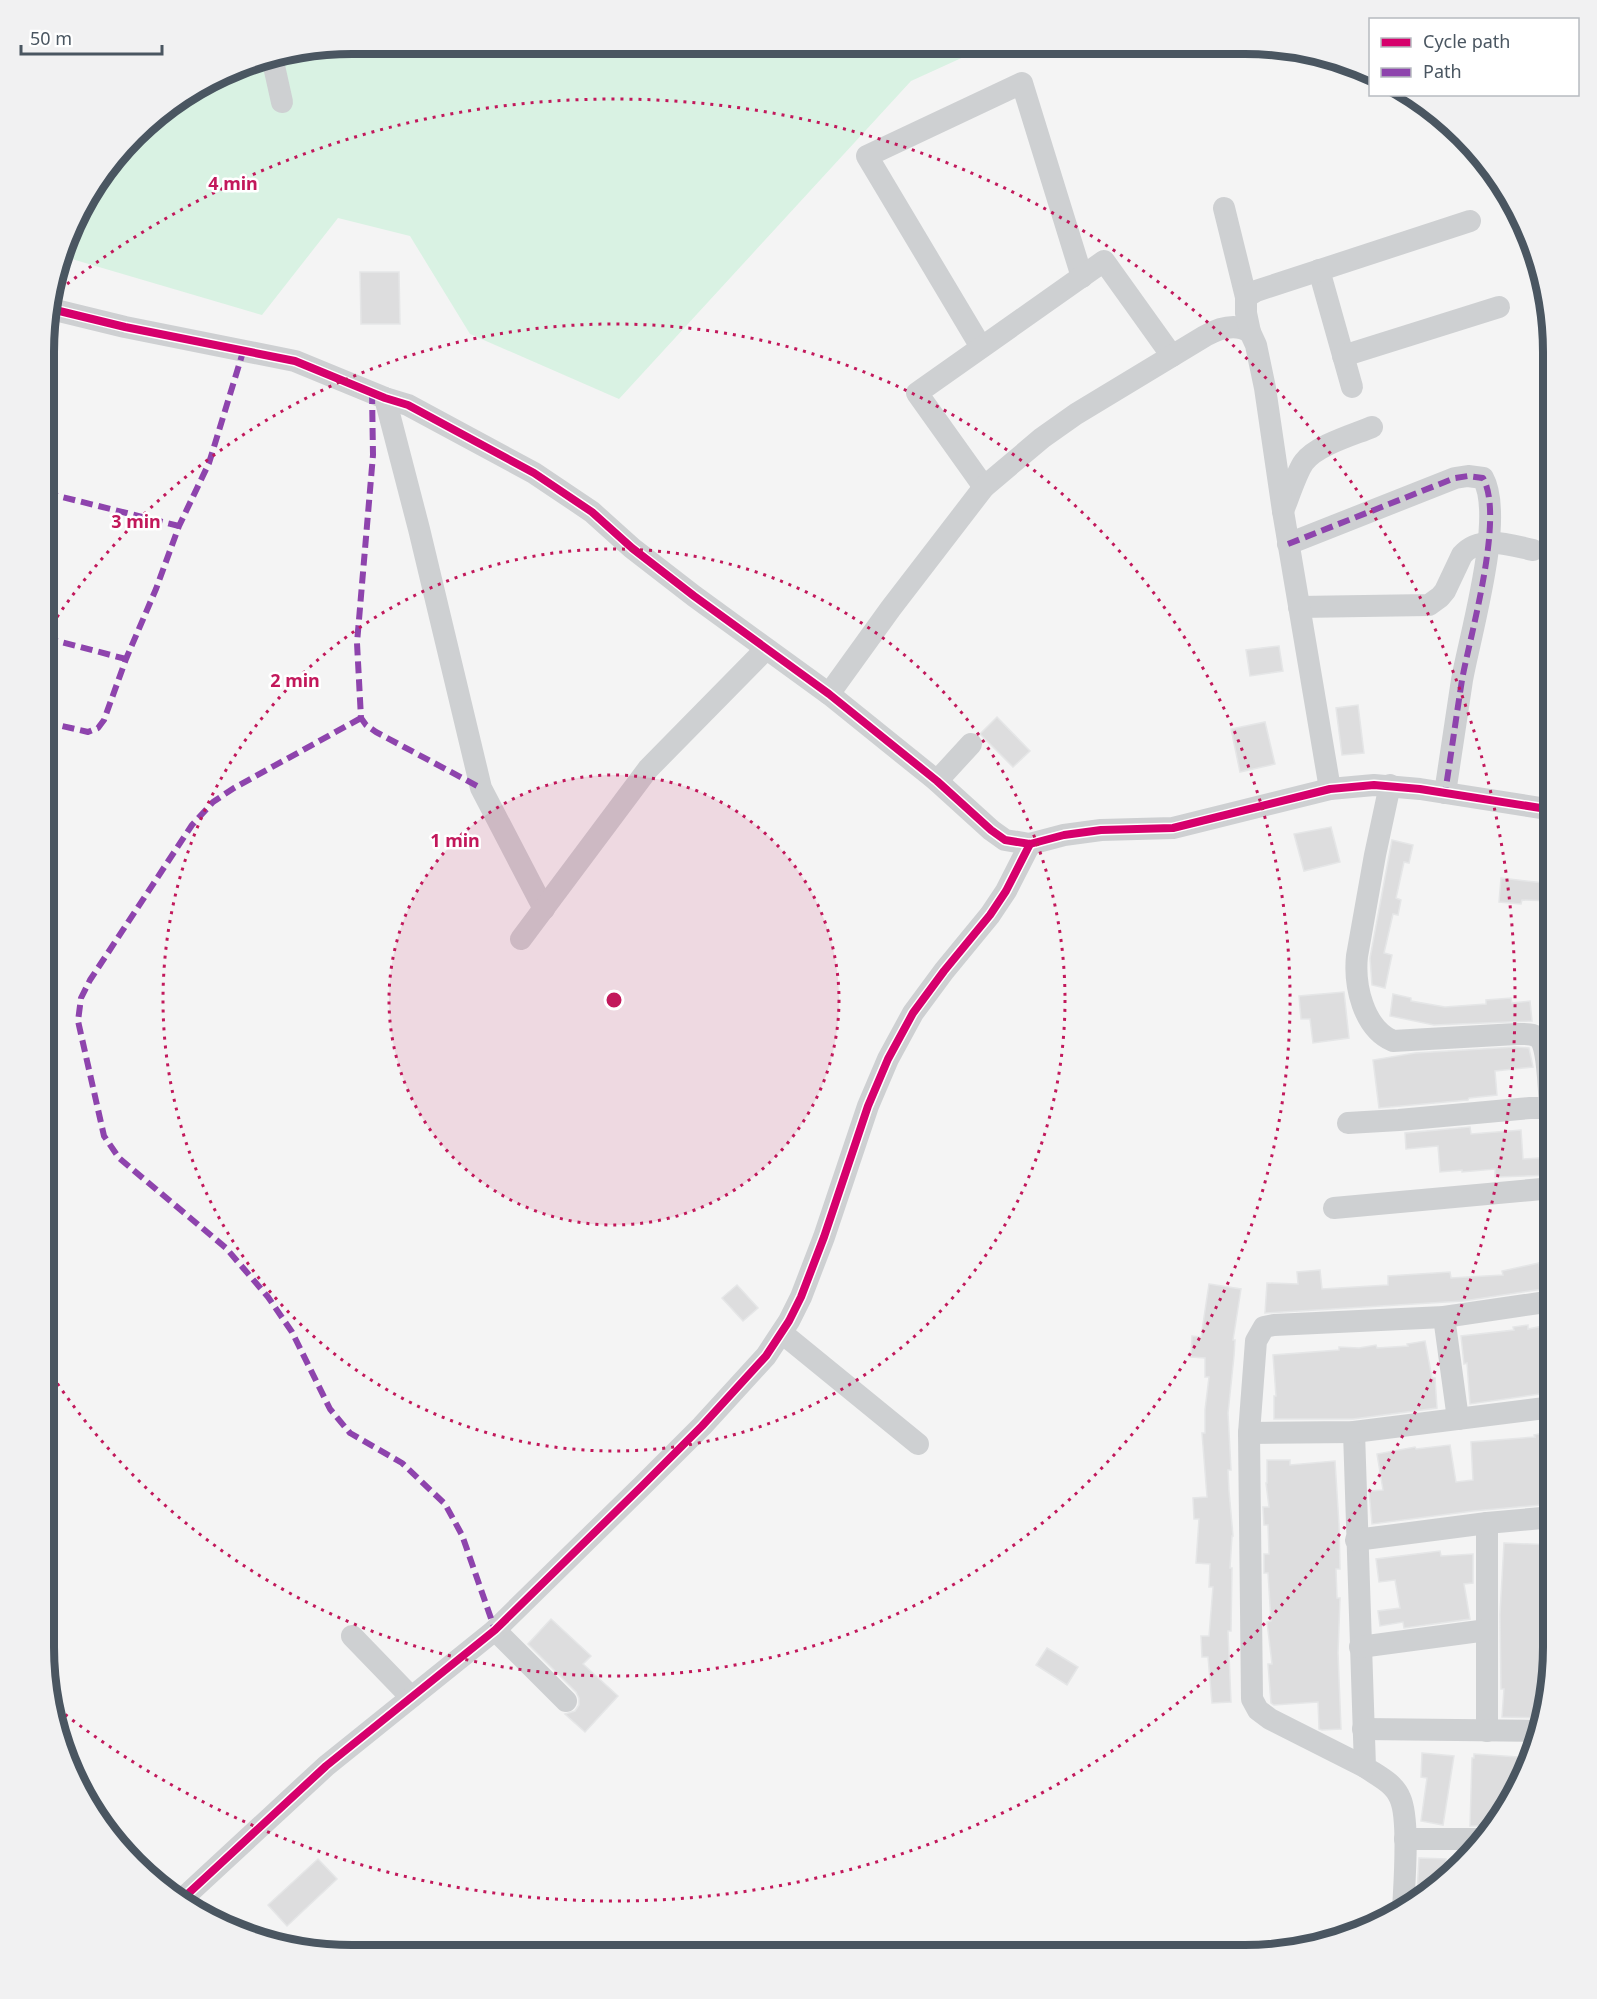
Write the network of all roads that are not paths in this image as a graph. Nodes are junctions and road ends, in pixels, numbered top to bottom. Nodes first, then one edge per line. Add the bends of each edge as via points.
1 (274, 64) edge
2 (282, 102) dead end
3 (1224, 208) dead end
4 (1470, 221) dead end
5 (1318, 270) junction
6 (1082, 277) junction
7 (1246, 297) junction
8 (1499, 307) dead end
9 (57, 311) edge
10 (1250, 332) junction
11 (981, 348) junction
12 (1172, 356) junction
13 (1343, 356) junction
14 (1352, 387) dead end
15 (385, 398) junction
16 (1372, 427) dead end
17 (984, 488) junction
18 (1283, 511) junction
19 (1487, 542) junction
20 (1288, 544) junction
21 (1533, 550) dead end
22 (1299, 607) junction
23 (766, 649) junction
24 (829, 694) junction
25 (971, 744) dead end
26 (937, 781) junction
27 (1390, 785) junction
28 (1330, 789) junction
29 (1445, 793) junction
30 (1543, 808) edge
31 (1030, 844) junction
32 (544, 909) junction
33 (521, 939) dead end
34 (1543, 1045) edge
35 (1543, 1109) edge
36 (1348, 1123) dead end
37 (1543, 1189) edge
38 (1334, 1208) dead end
39 (1543, 1302) edge
40 (1444, 1317) junction
41 (782, 1333) junction
42 (1543, 1408) edge
43 (1458, 1419) junction
44 (1354, 1432) junction
45 (1249, 1433) junction
46 (918, 1444) dead end
47 (1543, 1518) edge
48 (1487, 1522) junction
49 (1356, 1540) junction
50 (495, 1630) junction
51 (1487, 1630) junction
52 (352, 1636) dead end
53 (1360, 1647) junction
54 (411, 1697) junction
55 (566, 1701) dead end
56 (1363, 1729) junction
57 (1487, 1731) junction
58 (1531, 1731) edge
59 (1365, 1767) junction
60 (1405, 1839) junction
61 (1473, 1839) edge
62 (186, 1895) edge
63 (1403, 1900) edge

1 - 2 street
3 - 7 street
4 - 5 street
5 - 7 street
5 - 13 street
6 - 11 street
6 - 11 street via 1022,83 867,156
6 - 12 street via 1104,261
7 - 10 street
8 - 13 street
9 - 15 street via 295,362
10 - 12 street via 1233,327 1216,330
10 - 18 street via 1265,388
11 - 17 street via 917,393
12 - 17 street via 1059,425
13 - 14 street
15 - 23 street via 408,405 565,493
15 - 32 street via 481,788
16 - 18 street via 1310,456 1303,463
17 - 24 street
18 - 20 street
19 - 20 street via 1487,485 1483,478 1468,476
19 - 21 street
19 - 22 street via 1467,549 1445,591 1429,605
19 - 29 street
20 - 22 street
22 - 28 street
23 - 24 street
23 - 32 street via 648,769
24 - 26 street
25 - 26 street
26 - 31 street via 1005,840
27 - 28 street
27 - 29 street
27 - 34 street via 1356,971 1371,1023 1377,1032 1393,1041 1531,1034
28 - 31 street via 1173,828 1101,830
29 - 30 street
31 - 41 street via 1006,891 919,1005 888,1059 801,1297
32 - 33 street
35 - 36 street
37 - 38 street
39 - 40 street
40 - 43 street
40 - 45 street via 1264,1327 1256,1341
41 - 46 street
41 - 50 street via 702,1426
42 - 43 street
43 - 44 street
44 - 45 street
44 - 49 street
45 - 59 street via 1252,1699 1270,1719
47 - 48 street
48 - 49 street
48 - 51 street
49 - 53 street
50 - 54 street
50 - 55 street
51 - 53 street
51 - 57 street
52 - 54 street
53 - 56 street
54 - 62 street via 326,1766
56 - 57 street
56 - 59 street
57 - 58 street
59 - 60 street via 1391,1784 1401,1798
60 - 61 street
60 - 63 street

